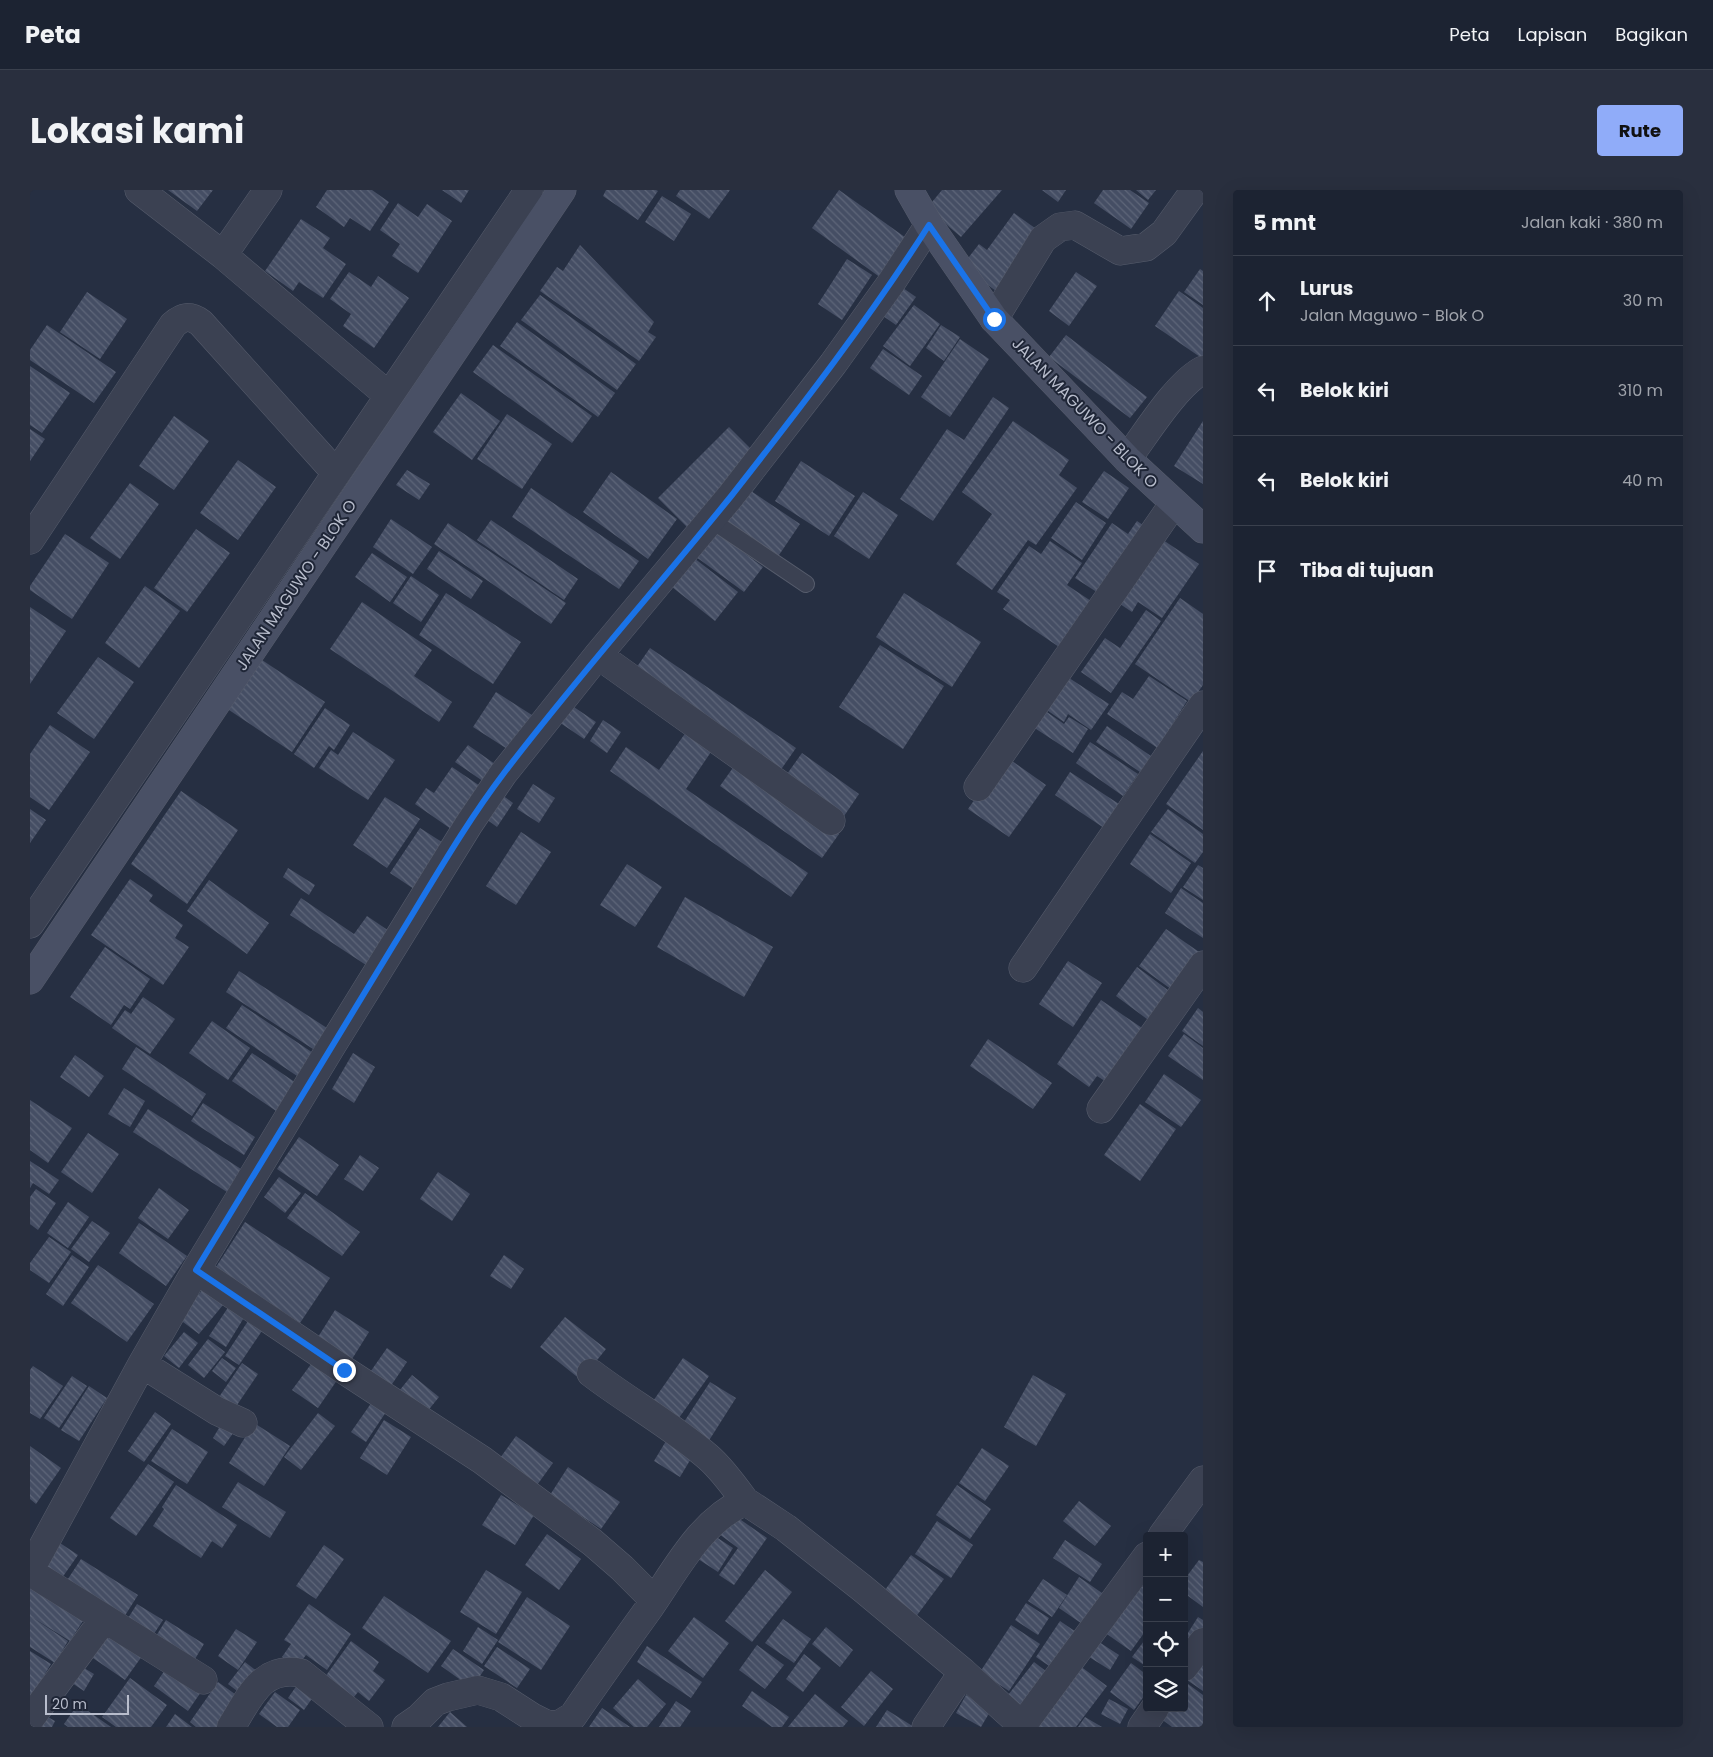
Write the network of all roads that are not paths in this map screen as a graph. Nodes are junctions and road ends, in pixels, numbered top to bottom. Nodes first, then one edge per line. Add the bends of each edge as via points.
1 (139, 190) edge
2 (268, 190) edge
3 (529, 190) edge
4 (562, 190) edge
5 (909, 190) edge
6 (1195, 190) edge
7 (929, 225) junction
8 (223, 255) junction
9 (994, 319) junction
10 (1203, 370) edge
11 (389, 396) junction
12 (1127, 459) junction
13 (336, 473) junction
14 (1174, 503) junction
15 (711, 520) junction
16 (1203, 529) edge
17 (30, 540) edge
18 (806, 584) dead end
19 (598, 655) junction
20 (1203, 705) edge
21 (978, 787) dead end
22 (831, 821) dead end
23 (30, 924) edge
24 (1203, 965) edge
25 (1023, 968) dead end
26 (30, 980) edge
27 (1101, 1109) dead end
28 (196, 1270) junction
29 (142, 1364) junction
30 (591, 1373) dead end
31 (243, 1423) dead end
32 (1203, 1480) edge
33 (745, 1501) junction
34 (1165, 1532) edge
35 (1143, 1561) edge
36 (31, 1565) edge
37 (654, 1600) junction
38 (104, 1619) junction
39 (1203, 1642) edge
40 (1188, 1662) edge
41 (963, 1672) junction
42 (203, 1680) dead end
43 (1152, 1712) edge
44 (30, 1718) edge
45 (1023, 1726) edge
46 (231, 1727) edge
47 (369, 1727) edge
48 (408, 1727) edge
49 (926, 1727) edge
50 (1142, 1727) edge

1 - 8 street
2 - 8 street
3 - 11 street
4 - 26 main road, JALAN MAGUWO - BLOK O
5 - 7 main road, JALAN MAGUWO - BLOK O
6 - 9 street via 1164,233 1146,247 1120,251 1075,225 1060,227 1043,238
7 - 9 main road, JALAN MAGUWO - BLOK O
7 - 15 street via 833,364
8 - 11 street
9 - 12 main road, JALAN MAGUWO - BLOK O
10 - 12 street via 1182,386
11 - 13 street
12 - 14 main road, JALAN MAGUWO - BLOK O
13 - 17 street via 200,323 186,317 173,325
13 - 23 street
14 - 16 main road, JALAN MAGUWO - BLOK O
14 - 21 street
15 - 18 lane
15 - 19 street
19 - 22 street
19 - 28 street via 503,774 469,824
20 - 25 street
24 - 27 street
28 - 29 street
28 - 37 street via 482,1460 592,1542
29 - 31 street via 217,1411
29 - 36 street
30 - 33 street via 709,1457
32 - 34 street
33 - 37 street via 731,1507 702,1533
33 - 41 street via 786,1528
35 - 45 street
36 - 38 street
37 - 48 street via 573,1716 560,1724 548,1725 501,1697 478,1690 436,1702
38 - 42 street
38 - 44 street
39 - 40 street
41 - 45 street
41 - 49 street
43 - 50 street
46 - 47 street via 260,1682 288,1670 301,1673

